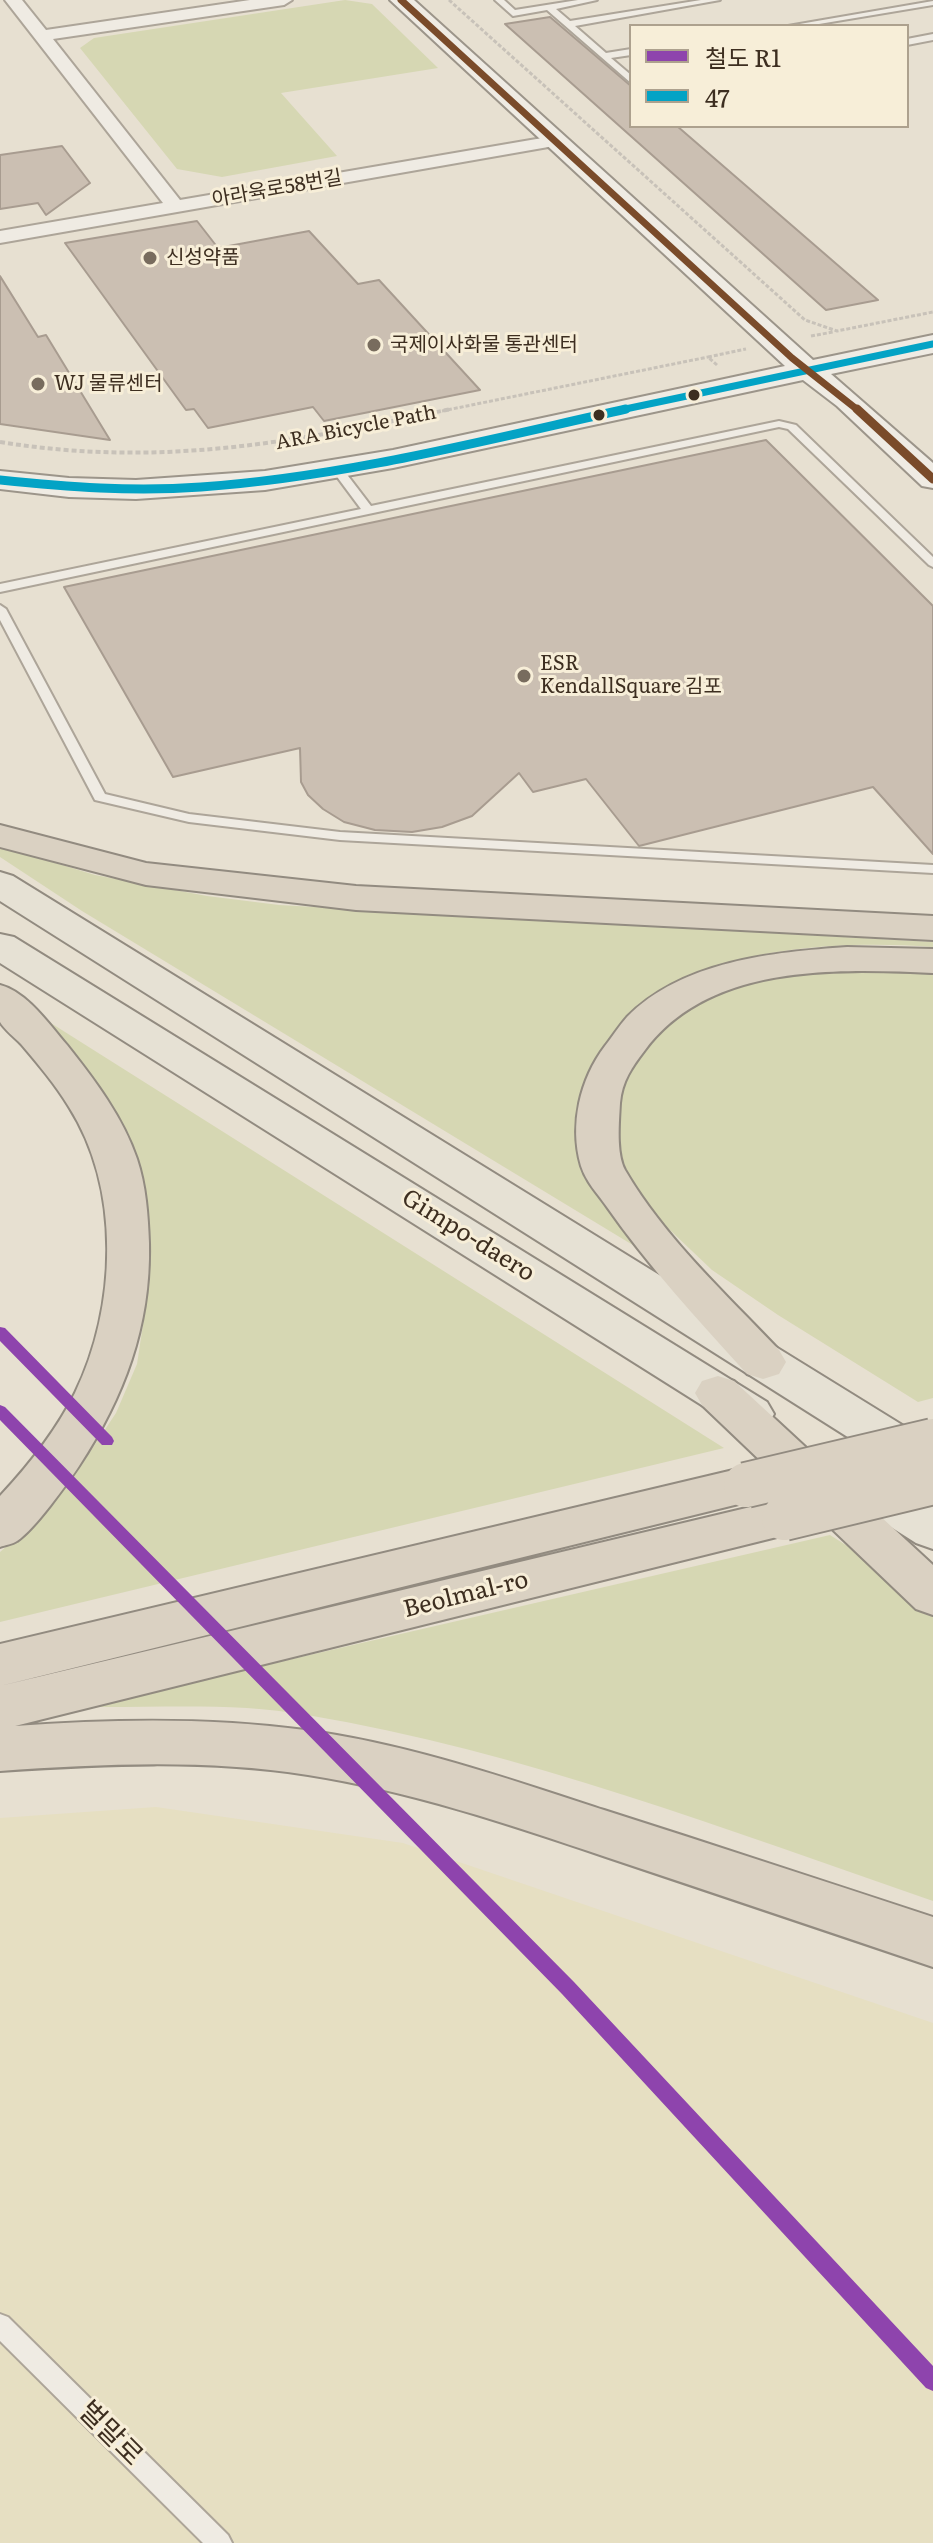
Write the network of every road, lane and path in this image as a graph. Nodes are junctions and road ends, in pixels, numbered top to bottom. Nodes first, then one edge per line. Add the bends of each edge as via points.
1 (13, 0) edge
2 (284, 0) edge
3 (401, 0) edge
4 (449, 0) edge
5 (499, 0) edge
6 (593, 0) edge
7 (716, 0) edge
8 (933, 3) edge
9 (0, 6) edge
10 (549, 7) junction
11 (569, 24) junction
12 (804, 24) edge
13 (42, 36) junction
14 (933, 37) edge
15 (909, 42) edge
16 (629, 52) edge
17 (604, 56) junction
18 (629, 78) edge
19 (550, 137) junction
20 (163, 204) junction
21 (0, 227) edge
22 (0, 237) edge
23 (933, 312) edge
24 (933, 330) edge
25 (933, 344) edge
26 (708, 357) dead end
27 (799, 364) junction
28 (0, 442) edge
29 (0, 461) edge
30 (338, 470) junction
31 (933, 479) edge
32 (0, 480) edge
33 (933, 497) edge
34 (369, 511) junction
35 (933, 563) edge
36 (0, 588) edge
37 (0, 609) edge
38 (0, 836) edge
39 (933, 869) edge
40 (0, 884) edge
41 (933, 928) edge
42 (0, 946) edge
43 (933, 961) edge
44 (0, 998) edge
45 (763, 1362) junction
46 (718, 1393) junction
47 (933, 1441) edge
48 (933, 1467) edge
49 (933, 1482) edge
50 (0, 1528) edge
51 (933, 1530) edge
52 (498, 1544) junction
53 (933, 1595) edge
54 (0, 1643) edge
55 (0, 1665) edge
56 (0, 1708) edge
57 (0, 1749) edge
58 (933, 1942) edge
59 (0, 2325) edge
60 (220, 2543) edge

1 - 13 street
2 - 13 street
3 - 19 street
4 - 23 path via 805,320 837,331
5 - 10 lane via 513,13
6 - 10 lane
7 - 11 lane
8 - 12 lane
9 - 20 street
10 - 11 lane
11 - 17 lane
13 - 20 street
14 - 15 lane
16 - 17 lane
17 - 18 lane
19 - 20 street, 아라육로58번길
19 - 27 street
20 - 21 street
20 - 22 street, 아라육로58번길
24 - 27 street
25 - 27 street
26 - 28 path, ARA Bicycle Path via 246,448 124,455
27 - 29 street via 257,466 122,472
27 - 30 street
27 - 31 street
27 - 33 street via 830,403
30 - 32 street via 239,486 157,491
30 - 34 lane
34 - 35 lane via 783,424
34 - 36 lane
37 - 39 lane via 100,797 189,818 340,836
38 - 41 highway via 146,874 356,898
40 - 45 main road, Gimpo-daero
42 - 46 main road, Gimpo-daero
43 - 45 highway via 805,961 694,989 652,1014 602,1084 602,1167 659,1245
44 - 50 highway via 81,1089 114,1151 129,1258 125,1310 113,1354 81,1428 42,1484
45 - 48 main road, Gimpo-daero
46 - 51 main road, Gimpo-daero
46 - 53 highway
47 - 52 highway, Beolmal-ro, bridge
49 - 56 highway, Beolmal-ro, bridge
52 - 54 highway, Beolmal-ro via 168,1605
52 - 55 highway, Beolmal-ro
57 - 58 highway via 89,1742 193,1743 348,1760 530,1808
59 - 60 lane, 벌말로

